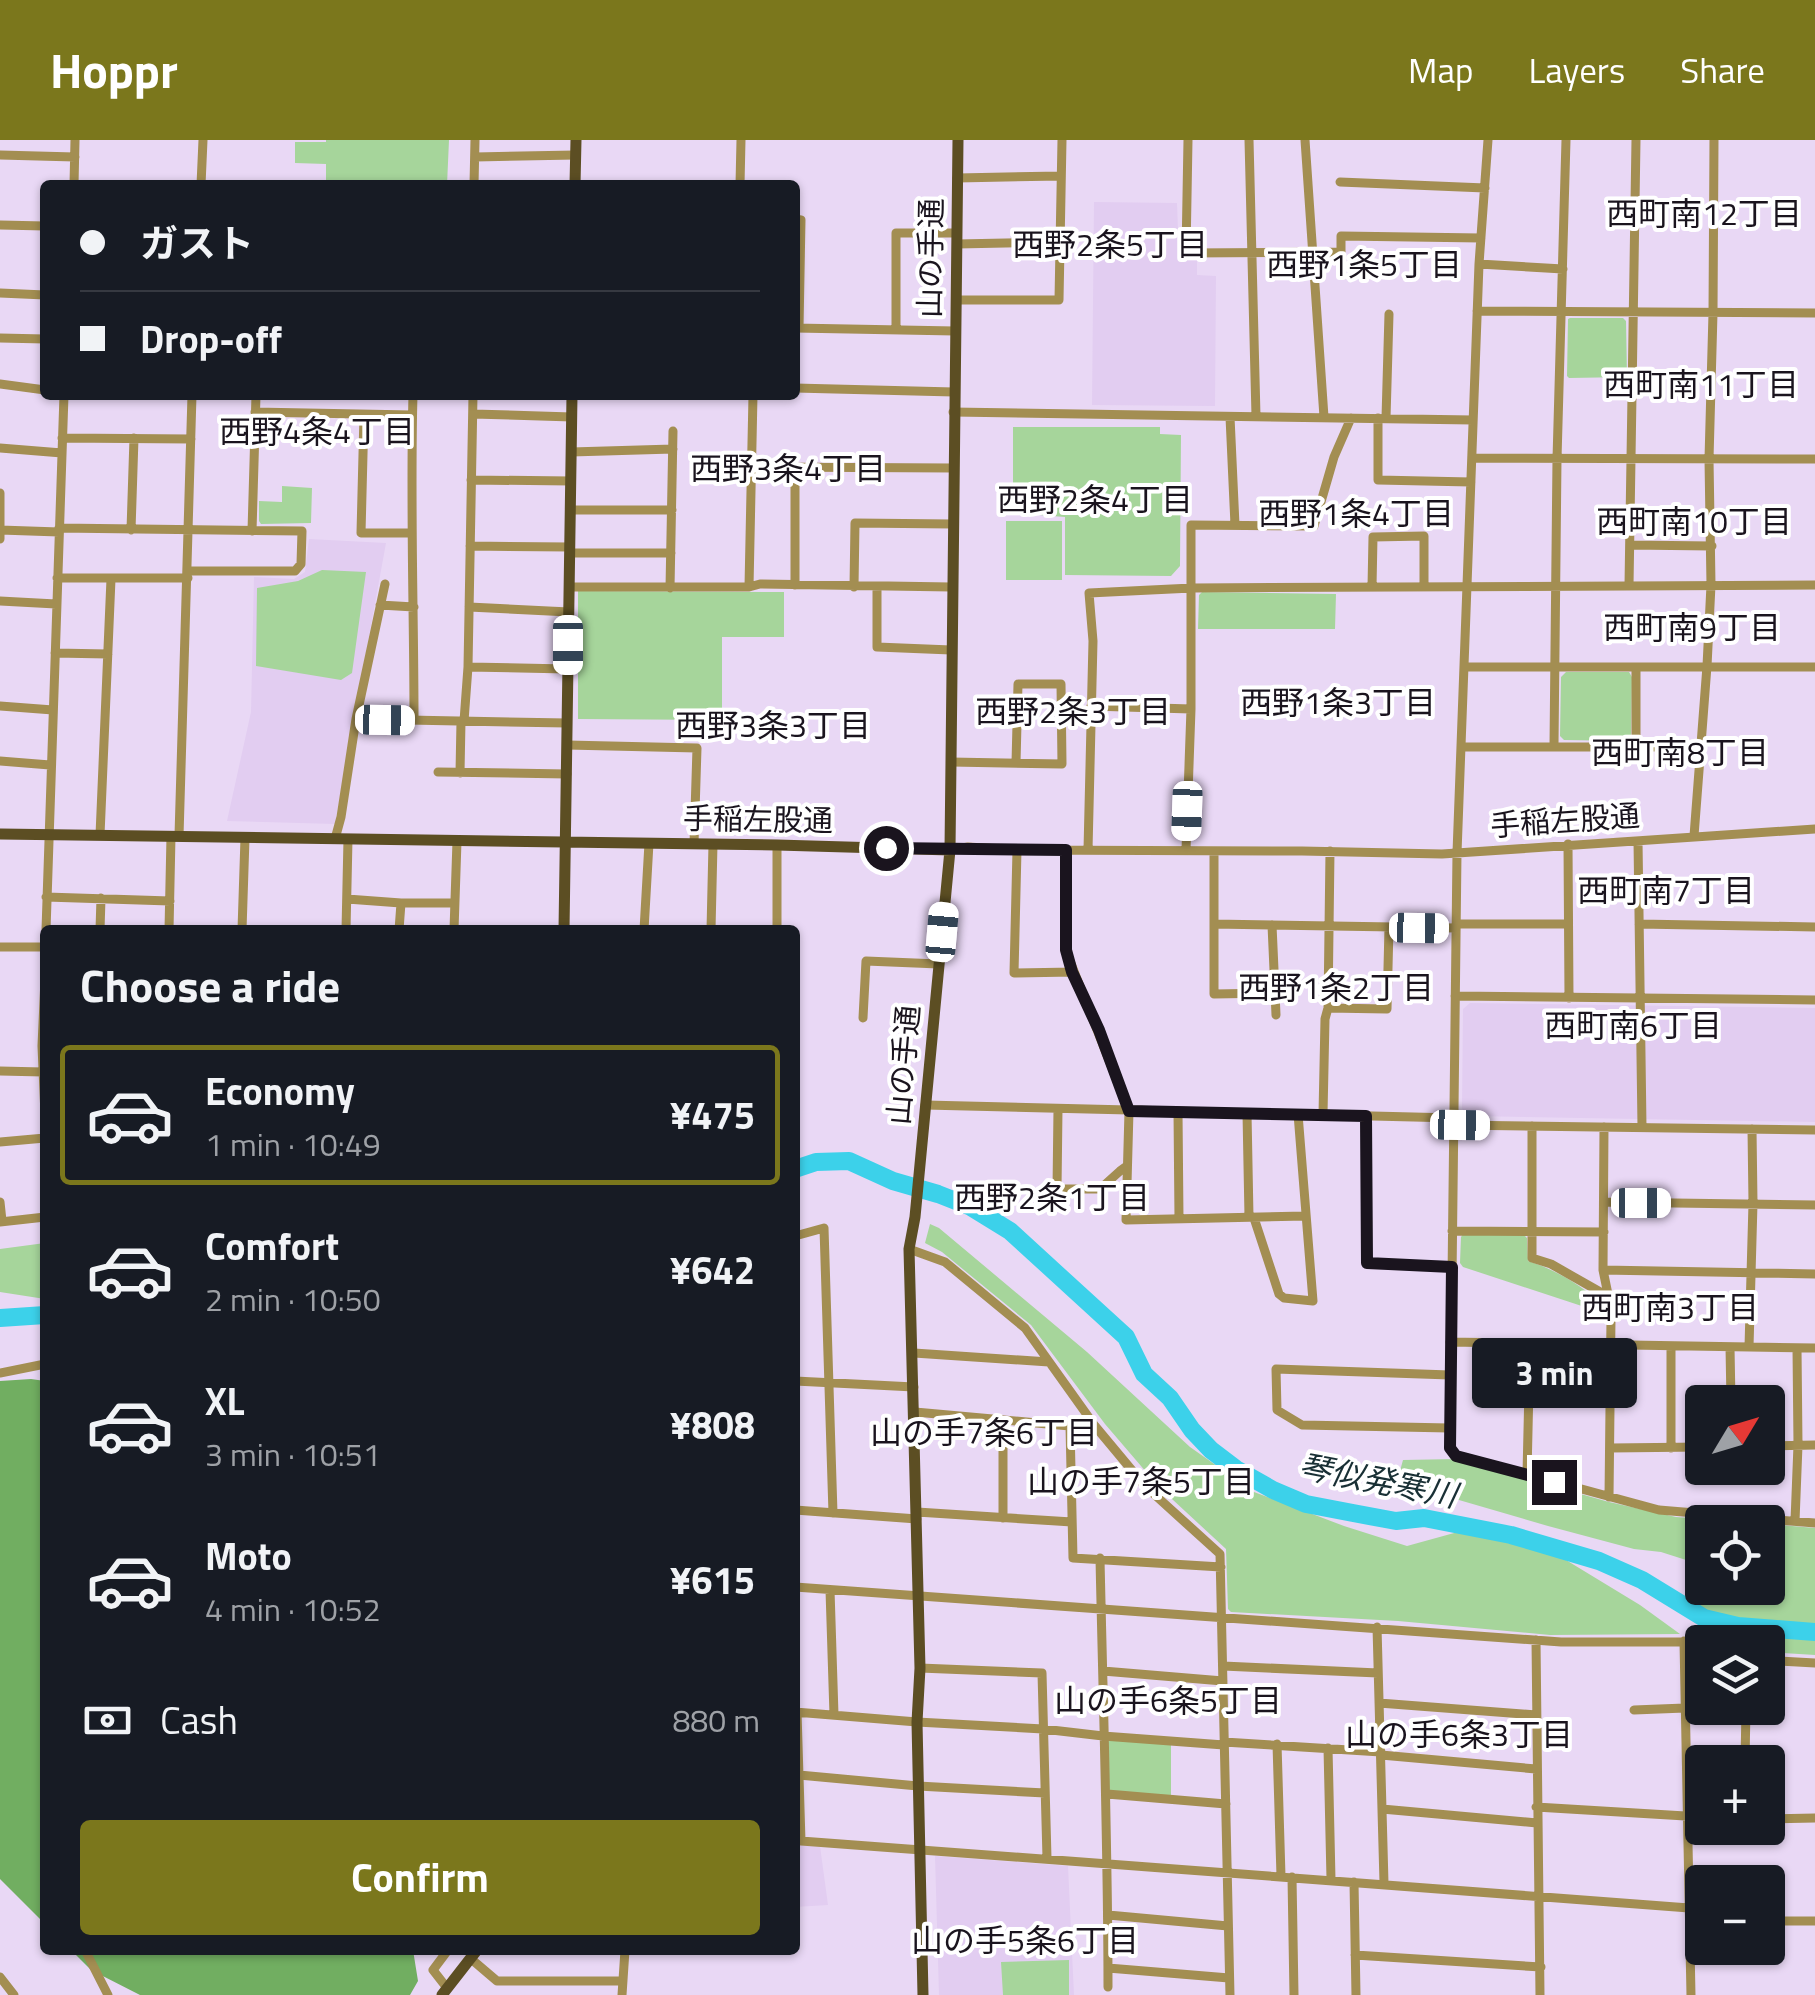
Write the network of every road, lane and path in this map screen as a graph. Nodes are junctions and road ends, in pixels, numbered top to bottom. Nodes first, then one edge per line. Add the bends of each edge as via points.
1 (76, 140) edge
2 (203, 140) edge
3 (475, 140) edge
4 (576, 140) edge
5 (740, 140) edge
6 (958, 140) edge
7 (1062, 140) edge
8 (1188, 140) edge
9 (1249, 140) edge
10 (1305, 140) edge
11 (1488, 140) edge
12 (1566, 140) edge
13 (1636, 140) edge
14 (1714, 140) edge
15 (576, 155) junction
16 (0, 156) edge
17 (75, 156) junction
18 (475, 156) junction
19 (1062, 176) junction
20 (958, 178) junction
21 (74, 180) edge
22 (201, 180) edge
23 (474, 180) edge
24 (576, 180) edge
25 (740, 180) edge
26 (1340, 182) dead end
27 (1484, 188) junction
28 (0, 225) edge
29 (40, 226) edge
30 (1481, 238) junction
31 (957, 239) junction
32 (1060, 242) junction
33 (1313, 252) junction
34 (1252, 254) junction
35 (1479, 264) junction
36 (1563, 269) junction
37 (0, 294) edge
38 (40, 295) edge
39 (956, 300) junction
40 (1477, 311) junction
41 (1562, 311) junction
42 (1634, 312) junction
43 (1714, 313) junction
44 (1815, 313) edge
45 (1389, 314) dead end
46 (800, 328) edge
47 (896, 330) junction
48 (956, 331) junction
49 (0, 338) edge
50 (40, 338) edge
51 (0, 384) edge
52 (800, 388) edge
53 (40, 389) edge
54 (954, 392) junction
55 (64, 400) edge
56 (192, 400) edge
57 (256, 400) edge
58 (413, 400) edge
59 (473, 400) edge
60 (572, 400) edge
61 (753, 400) edge
62 (255, 412) junction
63 (954, 412) junction
64 (412, 414) junction
65 (473, 414) junction
66 (364, 415) junction
67 (572, 416) junction
68 (1256, 416) junction
69 (1230, 417) junction
70 (1324, 417) junction
71 (1351, 418) junction
72 (1382, 418) junction
73 (1473, 420) junction
74 (673, 431) dead end
75 (62, 438) junction
76 (134, 438) junction
77 (191, 439) junction
78 (0, 448) edge
79 (673, 450) junction
80 (572, 452) junction
81 (62, 453) junction
82 (1472, 458) junction
83 (1557, 458) junction
84 (1631, 459) junction
85 (1709, 459) junction
86 (1815, 459) edge
87 (752, 467) junction
88 (795, 467) junction
89 (953, 468) junction
90 (471, 480) junction
91 (571, 482) junction
92 (1471, 482) junction
93 (0, 492) edge
94 (571, 510) junction
95 (672, 510) junction
96 (952, 524) junction
97 (1235, 525) junction
98 (0, 530) edge
99 (59, 530) junction
100 (131, 530) junction
101 (188, 530) junction
102 (252, 531) junction
103 (410, 534) junction
104 (0, 539) edge
105 (1630, 545) junction
106 (470, 546) junction
107 (1712, 546) junction
108 (570, 550) junction
109 (671, 553) junction
110 (188, 574) junction
111 (57, 578) junction
112 (111, 579) junction
113 (386, 584) dead end
114 (795, 585) junction
115 (1711, 585) junction
116 (1815, 585) edge
117 (570, 586) junction
118 (876, 586) junction
119 (1424, 586) junction
120 (1467, 586) junction
121 (1556, 586) junction
122 (1629, 586) junction
123 (749, 587) junction
124 (854, 587) junction
125 (951, 587) junction
126 (1372, 587) junction
127 (670, 588) junction
128 (1192, 588) junction
129 (0, 601) edge
130 (56, 604) junction
131 (380, 605) junction
132 (414, 606) junction
133 (469, 608) junction
134 (569, 612) junction
135 (951, 650) junction
136 (55, 653) junction
137 (108, 654) junction
138 (468, 666) junction
139 (1556, 666) junction
140 (1707, 666) junction
141 (1636, 667) junction
142 (1815, 667) edge
143 (1464, 668) junction
144 (568, 669) junction
145 (0, 706) edge
146 (1091, 706) junction
147 (1192, 709) junction
148 (52, 710) junction
149 (356, 719) junction
150 (414, 720) junction
151 (462, 721) junction
152 (567, 723) junction
153 (567, 744) junction
154 (1554, 746) junction
155 (1636, 746) junction
156 (1701, 746) junction
157 (1461, 747) junction
158 (0, 761) edge
159 (950, 762) junction
160 (1016, 763) junction
161 (50, 765) junction
162 (438, 772) dead end
163 (460, 773) junction
164 (567, 774) junction
165 (1815, 829) edge
166 (0, 834) edge
167 (48, 834) junction
168 (100, 835) junction
169 (175, 836) junction
170 (1694, 836) junction
171 (246, 838) junction
172 (342, 839) junction
173 (457, 841) junction
174 (1638, 841) junction
175 (648, 842) junction
176 (566, 843) junction
177 (694, 844) junction
178 (713, 844) junction
179 (777, 844) junction
180 (1568, 844) junction
181 (950, 850) junction
182 (1017, 850) junction
183 (1066, 850) junction
184 (1088, 850) junction
185 (1186, 850) junction
186 (1214, 851) junction
187 (1330, 852) junction
188 (1456, 853) junction
189 (46, 896) junction
190 (101, 898) junction
191 (347, 898) junction
192 (170, 901) junction
193 (401, 903) junction
194 (454, 904) junction
195 (1214, 924) junction
196 (1330, 924) junction
197 (1568, 924) junction
198 (1639, 924) junction
199 (46, 925) edge
200 (100, 925) edge
201 (169, 925) edge
202 (242, 925) edge
203 (346, 925) edge
204 (400, 925) edge
205 (454, 925) edge
206 (564, 925) edge
207 (644, 925) edge
208 (712, 925) edge
209 (777, 925) edge
210 (1272, 925) junction
211 (1456, 926) junction
212 (1390, 927) junction
213 (1815, 927) edge
214 (0, 947) edge
215 (40, 947) edge
216 (0, 957) edge
217 (939, 964) junction
218 (1072, 972) junction
219 (1274, 993) junction
220 (1455, 996) junction
221 (1569, 998) junction
222 (1640, 998) junction
223 (1815, 1000) edge
224 (1328, 1008) junction
225 (1276, 1015) dead end
226 (863, 1018) dead end
227 (0, 1071) edge
228 (40, 1072) edge
229 (926, 1106) junction
230 (1058, 1109) junction
231 (1129, 1111) junction
232 (1178, 1112) junction
233 (1247, 1113) junction
234 (1298, 1114) junction
235 (1322, 1114) junction
236 (1366, 1116) junction
237 (1454, 1121) junction
238 (1532, 1126) junction
239 (1604, 1127) junction
240 (1642, 1127) junction
241 (1752, 1129) junction
242 (1815, 1130) edge
243 (40, 1138) edge
244 (0, 1142) edge
245 (1128, 1166) junction
246 (0, 1202) edge
247 (1604, 1202) junction
248 (1753, 1204) junction
249 (1815, 1205) edge
250 (1306, 1216) junction
251 (40, 1218) edge
252 (1251, 1218) junction
253 (1179, 1219) junction
254 (1, 1222) edge
255 (1452, 1231) junction
256 (1533, 1231) junction
257 (1604, 1232) junction
258 (800, 1235) edge
259 (910, 1249) junction
260 (1452, 1267) junction
261 (1604, 1270) junction
262 (1750, 1274) junction
263 (1815, 1274) edge
264 (1609, 1297) junction
265 (1450, 1342) junction
266 (1530, 1344) junction
267 (1610, 1344) junction
268 (1671, 1346) junction
269 (1730, 1346) junction
270 (1749, 1347) junction
271 (1797, 1348) junction
272 (1815, 1348) edge
273 (914, 1353) junction
274 (1050, 1362) junction
275 (40, 1365) edge
276 (0, 1373) edge
277 (1450, 1375) junction
278 (800, 1381) edge
279 (830, 1382) junction
280 (1731, 1385) edge
281 (914, 1386) junction
282 (915, 1412) junction
283 (1004, 1420) junction
284 (1070, 1426) junction
285 (1095, 1426) junction
286 (1449, 1428) junction
287 (1785, 1445) edge
288 (1798, 1445) junction
289 (1815, 1445) edge
290 (1610, 1448) junction
291 (1671, 1448) junction
292 (1685, 1448) edge
293 (1527, 1474) junction
294 (1609, 1497) junction
295 (800, 1510) edge
296 (833, 1513) junction
297 (917, 1516) junction
298 (1002, 1518) junction
299 (1072, 1522) junction
300 (1794, 1522) junction
301 (1815, 1523) edge
302 (1100, 1558) junction
303 (1221, 1567) junction
304 (800, 1588) edge
305 (830, 1590) junction
306 (918, 1596) junction
307 (1102, 1608) junction
308 (1221, 1617) junction
309 (1377, 1627) junction
310 (1536, 1640) junction
311 (1684, 1641) joint
312 (1785, 1661) edge
313 (1815, 1663) edge
314 (1222, 1666) junction
315 (920, 1668) junction
316 (1103, 1670) junction
317 (1378, 1673) junction
318 (1223, 1681) junction
319 (1379, 1703) junction
320 (1685, 1708) joint
321 (1634, 1710) dead end
322 (800, 1712) edge
323 (834, 1715) junction
324 (1536, 1715) junction
325 (917, 1722) junction
326 (1044, 1728) junction
327 (1103, 1736) junction
328 (1224, 1743) junction
329 (1277, 1744) junction
330 (1328, 1748) junction
331 (1381, 1754) junction
332 (1536, 1769) junction
333 (800, 1775) edge
334 (918, 1786) junction
335 (1045, 1793) junction
336 (1106, 1794) junction
337 (1226, 1804) junction
338 (1536, 1807) junction
339 (800, 1808) edge
340 (1382, 1809) junction
341 (1685, 1817) edge
342 (1785, 1818) edge
343 (1815, 1818) edge
344 (1537, 1823) junction
345 (919, 1850) junction
346 (1047, 1858) junction
347 (1108, 1862) junction
348 (1227, 1874) junction
349 (1286, 1876) junction
350 (1331, 1879) junction
351 (1354, 1882) junction
352 (1384, 1884) junction
353 (1538, 1898) junction
354 (1685, 1908) edge
355 (1108, 1915) junction
356 (1785, 1921) edge
357 (1815, 1921) edge
358 (1228, 1926) junction
359 (88, 1955) edge
360 (444, 1955) edge
361 (473, 1955) edge
362 (475, 1955) edge
363 (625, 1955) edge
364 (1355, 1955) junction
365 (1691, 1965) edge
366 (1540, 1966) junction
367 (1108, 1968) junction
368 (0, 1977) edge
369 (1229, 1978) junction
370 (623, 1980) junction
371 (511, 1981) junction
372 (1108, 1987) dead end
373 (445, 1992) edge
374 (14, 1995) edge
375 (108, 1995) edge
376 (512, 1995) edge
377 (622, 1995) edge
378 (923, 1995) edge
379 (1230, 1995) edge
380 (1294, 1995) edge
381 (1356, 1995) edge
382 (1540, 1995) edge
383 (1691, 1995) edge

1 - 17 street
2 - 22 street
3 - 18 street
4 - 15 main road
5 - 25 street
6 - 20 main road, 山の手通
7 - 19 street
8 - 34 street via 1186,252
9 - 34 street
10 - 33 street
11 - 27 street
12 - 36 street
13 - 42 street
14 - 43 street
15 - 18 street
15 - 24 main road
16 - 17 street
17 - 21 street
18 - 23 street
19 - 20 street
19 - 32 street
20 - 31 main road, 山の手通
26 - 27 street
27 - 30 street
28 - 29 street
30 - 33 street via 1341,236 1341,252
30 - 35 street
31 - 32 street
31 - 39 main road, 山の手通
31 - 47 street via 896,233
32 - 39 street via 1060,300
33 - 34 street
33 - 70 street
34 - 68 street
35 - 36 street
35 - 40 street
36 - 41 street
37 - 38 street
39 - 48 main road, 山の手通
40 - 41 street
40 - 73 street
41 - 42 street
41 - 83 street
42 - 43 street
42 - 84 street
43 - 44 street
43 - 85 street
45 - 72 street
46 - 47 street
47 - 48 street
48 - 54 main road, 山の手通
49 - 50 street
51 - 53 street
52 - 54 street
54 - 63 main road, 山の手通
55 - 75 street
56 - 77 street
57 - 62 street
58 - 64 street
59 - 65 street
60 - 67 main road
61 - 87 street
62 - 66 street
62 - 102 street
63 - 69 street
63 - 89 main road, 山の手通
64 - 66 street
64 - 103 street
65 - 67 street
65 - 90 street
66 - 103 street via 361,533
67 - 80 main road
68 - 69 street
68 - 70 street
69 - 97 street
70 - 71 street
71 - 72 street
71 - 97 street via 1314,526
72 - 73 street
72 - 92 street via 1378,480
73 - 82 street
74 - 79 street
75 - 76 street
75 - 81 street
76 - 77 street
76 - 100 street
77 - 101 street
78 - 81 street
79 - 80 street
79 - 95 street
80 - 91 main road
81 - 99 street
82 - 83 street
82 - 92 street
83 - 84 street
83 - 121 street
84 - 85 street
84 - 105 street
85 - 86 street
85 - 107 street
87 - 88 street
87 - 123 street
88 - 89 street
88 - 114 street
89 - 96 main road, 山の手通
90 - 91 street
90 - 106 street
91 - 94 main road
92 - 120 street
93 - 98 street
94 - 95 street
94 - 108 main road
95 - 109 street
96 - 124 street via 855,523
96 - 125 main road, 山の手通
97 - 128 street via 1191,525
98 - 99 street
98 - 104 street
99 - 100 street
99 - 111 street
100 - 101 street
101 - 102 street
101 - 110 street
102 - 110 street via 302,531 301,564 294,572
103 - 132 street
105 - 107 street
105 - 122 street
106 - 108 street
106 - 133 street
107 - 115 street
108 - 109 street
108 - 117 main road
109 - 127 street
110 - 112 street
110 - 169 street
111 - 112 street
111 - 130 street
112 - 137 street
113 - 131 street
114 - 123 street
114 - 124 street
115 - 116 street
115 - 122 street
115 - 140 street
117 - 127 street
117 - 134 main road
118 - 124 street
118 - 125 street
118 - 135 street via 877,648
119 - 120 street
119 - 126 street
119 - 126 street via 1424,536 1373,536
120 - 121 street
120 - 143 street
121 - 122 street
121 - 139 street
123 - 127 street
125 - 135 main road, 山の手通
126 - 128 street
128 - 146 street via 1089,593
128 - 147 street
129 - 130 street
130 - 136 street
131 - 132 street
131 - 149 street
132 - 150 street
133 - 134 street
133 - 138 street
134 - 144 main road
135 - 159 main road, 山の手通
136 - 137 street
136 - 148 street
137 - 168 street
138 - 144 street
138 - 151 street
139 - 141 street
139 - 143 street
139 - 154 street
140 - 141 street
140 - 142 street
140 - 156 street
141 - 155 street
143 - 157 street
144 - 152 main road
145 - 148 street
146 - 147 street
146 - 184 street
147 - 185 street
148 - 161 street
149 - 150 street
149 - 172 street
150 - 151 street
151 - 152 street
151 - 163 street
152 - 153 main road
153 - 164 main road
153 - 177 street via 697,748
154 - 155 street
154 - 157 street
155 - 156 street
156 - 170 street
157 - 188 street
158 - 161 street
159 - 160 street
159 - 181 main road, 山の手通
160 - 160 street via 1062,764 1062,684 1018,684
161 - 167 street
162 - 163 street
163 - 164 street
164 - 176 main road
165 - 170 street, 手稲左股通
166 - 167 main road, 手稲左股通
167 - 168 main road, 手稲左股通
167 - 189 street
168 - 169 main road, 手稲左股通
169 - 171 main road, 手稲左股通
169 - 192 street
170 - 174 street, 手稲左股通
171 - 172 main road, 手稲左股通
171 - 202 street
172 - 173 main road, 手稲左股通
172 - 191 street
173 - 176 main road, 手稲左股通
173 - 194 street
174 - 180 street, 手稲左股通
174 - 198 street
175 - 176 main road, 手稲左股通
175 - 177 main road, 手稲左股通
175 - 207 street
176 - 206 main road
177 - 178 main road, 手稲左股通
178 - 179 main road, 手稲左股通
178 - 208 street
179 - 181 main road, 手稲左股通
179 - 209 street
180 - 188 street, 手稲左股通
180 - 197 street
181 - 182 street, 手稲左股通
181 - 217 main road, 山の手通
182 - 183 street, 手稲左股通
182 - 218 street via 1014,973
183 - 184 street, 手稲左股通
183 - 218 street
184 - 185 street, 手稲左股通
185 - 186 street, 手稲左股通
186 - 187 street, 手稲左股通
186 - 195 street
187 - 188 street, 手稲左股通
187 - 196 street
188 - 211 street
189 - 190 street
189 - 199 street
190 - 192 street
190 - 200 street
191 - 193 street
191 - 203 street
192 - 201 street
193 - 194 street
193 - 204 street
194 - 205 street
195 - 210 street
195 - 219 street via 1214,994
196 - 210 street
196 - 212 street
196 - 224 street
197 - 211 street
197 - 221 street
198 - 213 street
198 - 222 street
210 - 219 street
211 - 212 street
211 - 220 street
212 - 224 street via 1387,1009
214 - 215 street
214 - 216 street
217 - 226 street via 866,961
217 - 229 main road, 山の手通
218 - 231 street
219 - 225 street
220 - 221 street
220 - 237 street
221 - 222 street
222 - 223 street
222 - 240 street
224 - 235 street
227 - 228 street
229 - 230 street
229 - 259 main road, 山の手通
230 - 231 street
230 - 245 street via 1058,1188 1100,1189
231 - 232 street
231 - 245 street
232 - 233 street
232 - 253 street
233 - 234 street
233 - 252 street
234 - 235 street
234 - 250 street
235 - 236 street
236 - 237 street
236 - 260 street via 1367,1263
237 - 238 street
237 - 255 street
238 - 239 street
238 - 256 street
239 - 240 street
239 - 247 street
240 - 241 street
241 - 242 street
241 - 248 street
243 - 244 street
245 - 253 street via 1126,1220
246 - 254 street
247 - 248 street
247 - 257 street
248 - 249 street
248 - 262 street
250 - 252 street
250 - 252 street via 1312,1301 1279,1294
251 - 254 street
252 - 253 street
255 - 256 street
255 - 260 street
256 - 257 street
256 - 264 street via 1532,1258
257 - 261 street
258 - 279 street via 824,1228
259 - 273 main road, 山の手通
259 - 274 street via 945,1262 1025,1328
260 - 265 street
261 - 262 street
261 - 264 street
262 - 263 street
262 - 270 street
264 - 267 street
265 - 266 street
265 - 277 street
266 - 267 street
266 - 293 street
267 - 268 street
267 - 290 street
268 - 269 street
268 - 291 street
269 - 270 street
269 - 280 street
270 - 271 street
271 - 272 street
271 - 288 street
273 - 274 street
273 - 281 main road, 山の手通
274 - 285 street
275 - 276 street
277 - 286 street
277 - 286 street via 1276,1370 1277,1410 1302,1424
278 - 279 street
279 - 281 street
279 - 296 street
281 - 282 main road, 山の手通
282 - 283 street
282 - 297 main road, 山の手通
283 - 284 street
283 - 298 street
284 - 285 street
284 - 299 street
285 - 303 street via 1156,1497 1220,1554
286 - 293 street via 1456,1456
287 - 288 street
288 - 289 street
288 - 300 street
290 - 291 street
290 - 294 street
291 - 292 street
293 - 294 street
294 - 300 street via 1659,1510
295 - 296 street
296 - 297 street
297 - 298 street
297 - 306 main road, 山の手通
298 - 299 street
299 - 302 street via 1073,1558
300 - 301 street
302 - 303 street
302 - 307 street
303 - 308 street
304 - 305 street
305 - 306 street
305 - 323 street
306 - 307 street
306 - 315 main road, 山の手通
307 - 308 street
307 - 316 street
308 - 309 street
308 - 314 street
309 - 310 street
309 - 317 street
310 - 311 street
310 - 324 street
311 - 320 street
312 - 313 street
314 - 317 street
314 - 318 street
315 - 325 main road, 山の手通
315 - 326 street via 1042,1673
316 - 318 street
316 - 327 street
317 - 319 street
318 - 328 street
319 - 324 street
319 - 331 street
320 - 321 street
322 - 323 street
323 - 325 street
324 - 332 street
325 - 326 street
325 - 334 main road, 山の手通
326 - 327 street
326 - 335 street
327 - 328 street
327 - 336 street
328 - 329 street
328 - 337 street
329 - 330 street
329 - 349 street
330 - 331 street
330 - 350 street
331 - 332 street
331 - 340 street
332 - 338 street
333 - 334 street
334 - 335 street
334 - 345 main road, 山の手通
335 - 346 street
336 - 337 street
336 - 347 street
337 - 348 street
338 - 341 street
338 - 344 street
339 - 345 street via 801,1841
340 - 344 street
340 - 352 street
342 - 343 street
344 - 353 street
345 - 346 street
345 - 378 main road, 山の手通
346 - 347 street
347 - 348 street
347 - 355 street
348 - 349 street
348 - 358 street
349 - 350 street
349 - 380 street
350 - 351 street
351 - 352 street
351 - 364 street
352 - 353 street
353 - 354 street
353 - 366 street
355 - 358 street
355 - 367 street
356 - 357 street
358 - 369 street
359 - 375 street
360 - 373 street via 433,1970
361 - 373 main road
362 - 371 street via 497,1981
363 - 370 street
364 - 366 street
364 - 381 street
365 - 383 street
366 - 382 street
367 - 369 street
367 - 372 street
368 - 374 street
369 - 379 street
370 - 371 street
370 - 377 street
371 - 376 street

